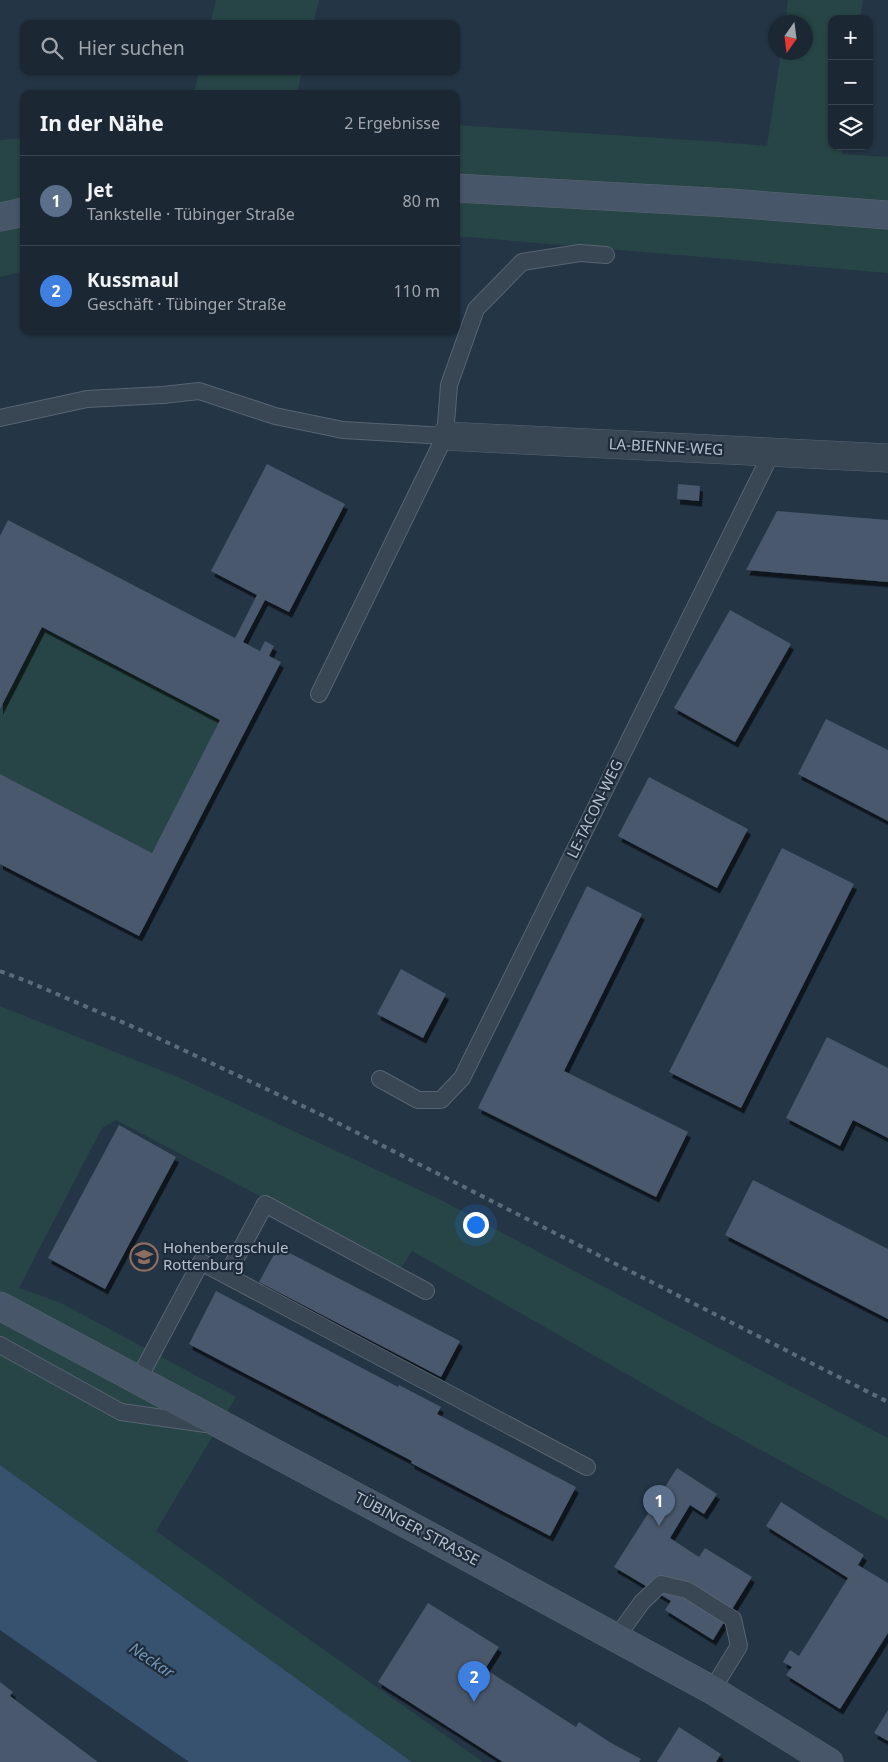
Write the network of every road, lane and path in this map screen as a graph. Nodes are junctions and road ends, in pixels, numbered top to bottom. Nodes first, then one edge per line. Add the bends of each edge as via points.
1 (460, 188) edge
2 (20, 213) edge
3 (888, 215) edge
4 (0, 217) edge
5 (606, 255) dead end
6 (0, 418) edge
7 (445, 436) junction
8 (772, 452) junction
9 (888, 458) edge
10 (319, 694) dead end
11 (380, 1079) dead end
12 (227, 1275) junction
13 (426, 1291) dead end
14 (0, 1306) edge
15 (0, 1346) edge
16 (138, 1380) junction
17 (226, 1427) junction
18 (587, 1467) dead end
19 (616, 1638) junction
20 (712, 1690) junction
21 (829, 1762) edge

1 - 3 main road
2 - 4 main road
5 - 7 lane via 580,253 522,262 476,309 449,385
6 - 7 lane via 87,399 199,391 275,416 343,430
7 - 8 street, LA-BIENNE-WEG
7 - 10 lane
8 - 9 street, LA-BIENNE-WEG
8 - 11 lane, LE-TACON-WEG via 462,1078 441,1100 418,1100
12 - 13 lane via 265,1204
12 - 16 lane via 201,1262
12 - 18 lane
14 - 16 main road, TÜBINGER STRASSE
15 - 17 lane via 121,1412
16 - 17 main road, TÜBINGER STRASSE
17 - 19 main road, TÜBINGER STRASSE
19 - 20 main road, TÜBINGER STRASSE
19 - 20 lane via 642,1602 661,1584 687,1590 733,1619 739,1646
20 - 21 main road, TÜBINGER STRASSE

